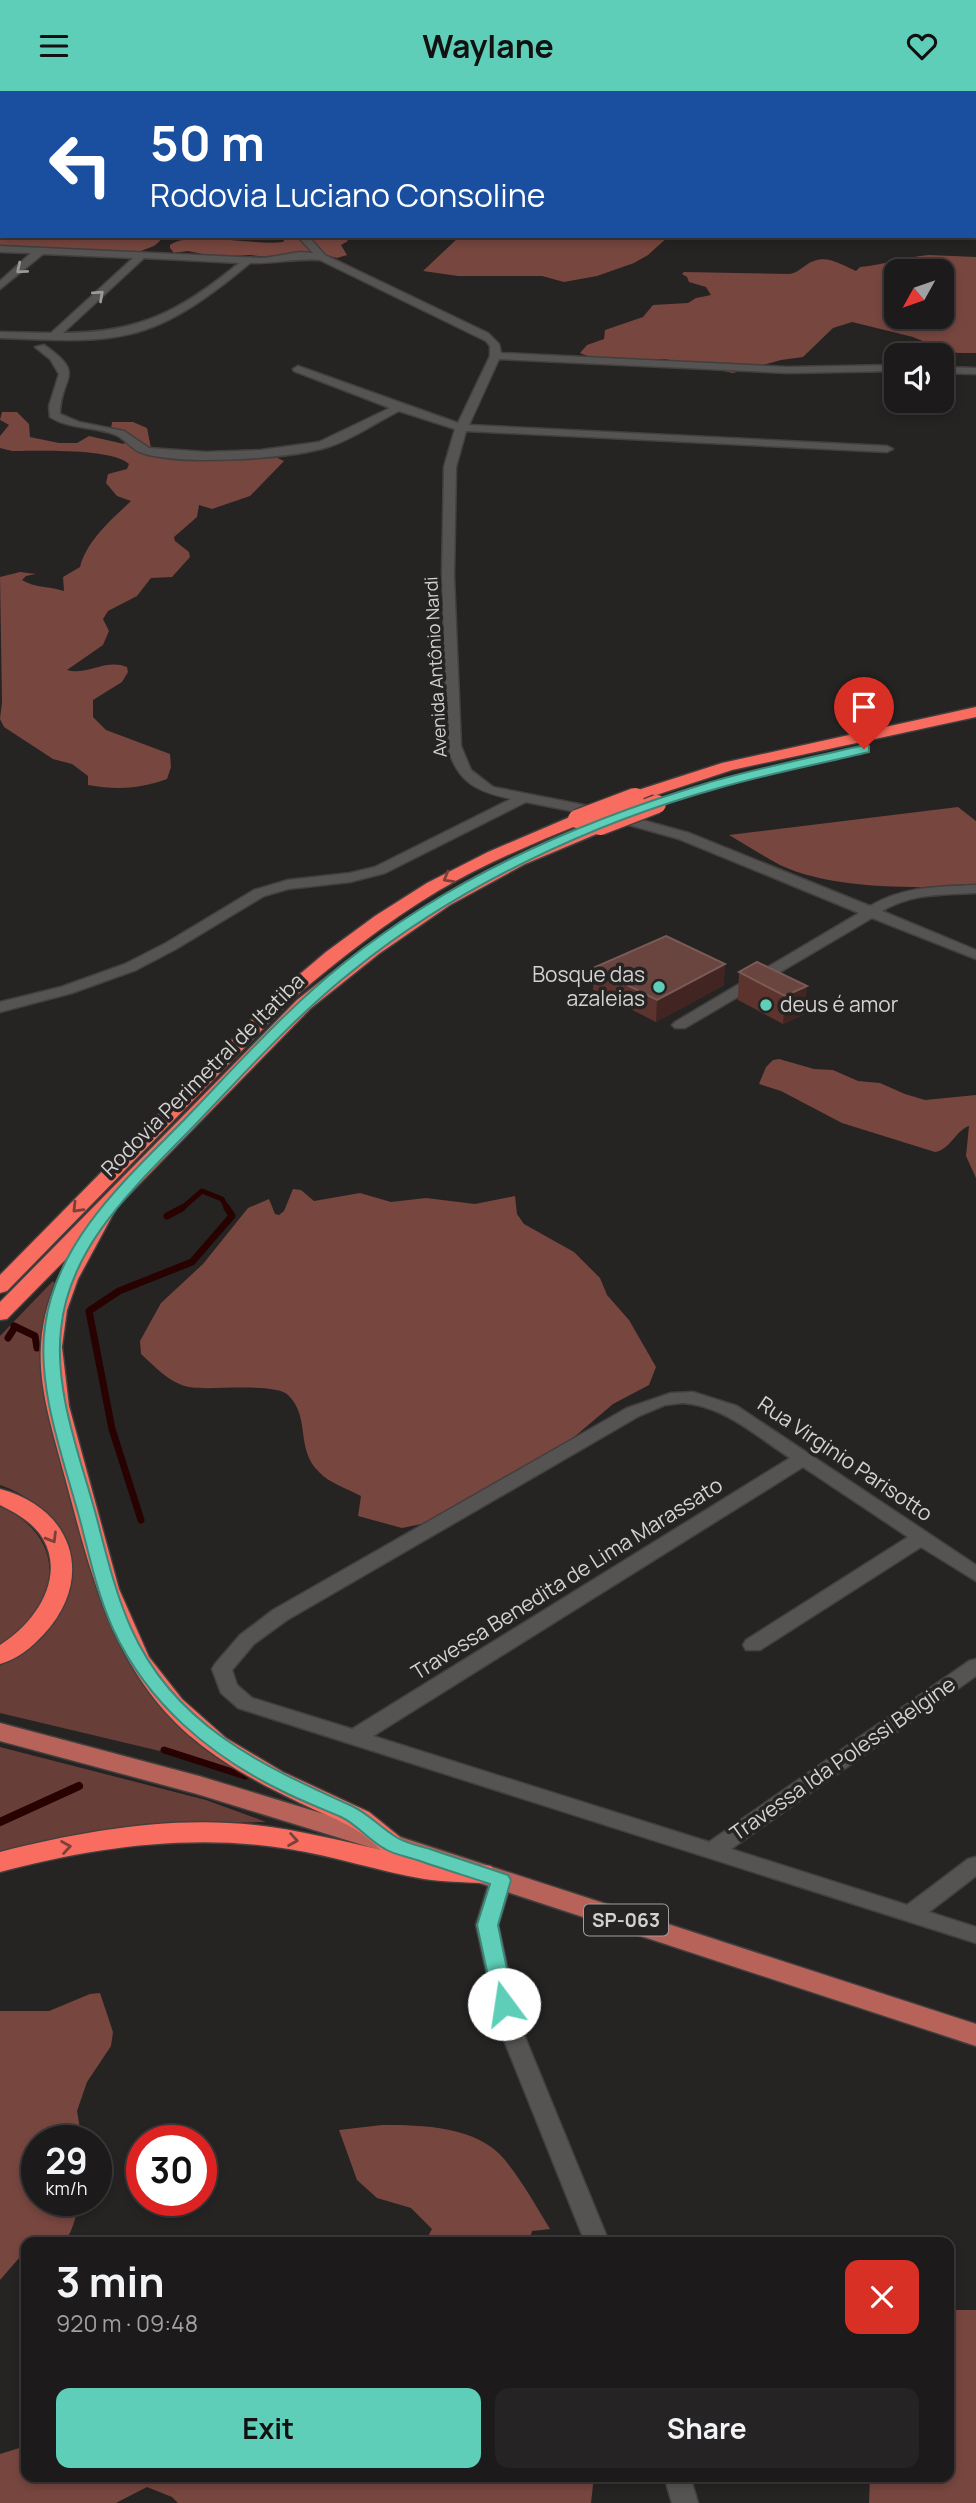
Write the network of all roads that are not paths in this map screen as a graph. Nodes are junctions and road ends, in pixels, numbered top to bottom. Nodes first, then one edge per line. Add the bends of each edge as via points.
1 (304, 238) edge
2 (0, 249) edge
3 (40, 251) junction
4 (142, 255) junction
5 (322, 257) junction
6 (248, 260) junction
7 (0, 286) edge
8 (0, 335) edge
9 (55, 335) junction
10 (40, 347) dead end
11 (495, 349) junction
12 (884, 368) edge
13 (298, 369) dead end
14 (954, 370) edge
15 (976, 371) edge
16 (398, 408) junction
17 (463, 428) junction
18 (887, 449) dead end
19 (976, 712) edge
20 (976, 724) edge
21 (523, 797) junction
22 (976, 890) edge
23 (871, 911) junction
24 (976, 955) edge
25 (3, 1005) edge
26 (680, 1025) dead end
27 (107, 1207) junction
28 (0, 1287) edge
29 (0, 1314) edge
30 (803, 1458) junction
31 (0, 1496) edge
32 (921, 1538) junction
33 (976, 1574) edge
34 (753, 1645) dead end
35 (0, 1656) edge
36 (976, 1666) edge
37 (0, 1732) edge
38 (354, 1738) junction
39 (391, 1844) junction
40 (711, 1852) junction
41 (0, 1863) edge
42 (976, 1865) edge
43 (491, 1876) junction
44 (910, 1914) junction
45 (976, 1935) edge
46 (976, 2035) edge
47 (595, 2237) edge
48 (679, 2482) edge
49 (685, 2503) edge

1 - 5 street
2 - 3 street
3 - 4 street
3 -> 7 street
4 - 6 street
9 -> 4 street
5 - 6 street
5 - 11 street via 471,328
6 - 9 street via 223,281 149,324 101,335
8 - 9 street
10 - 16 street via 53,355 65,375 54,415 76,427 118,432 147,451 205,454 308,448 337,439
11 - 12 street via 788,370
11 - 17 street, Avenida Antônio Nardi
13 - 16 street via 333,378
14 - 15 street
16 - 17 street
17 - 18 street
17 - 21 street, Avenida Antônio Nardi via 450,467 448,576 454,746 459,767 474,782
19 -> 28 highway, Rodovia Perimetral de Itatiba, bridge via 729,766 577,819 458,872 414,898 286,995
20 - 27 highway, Rodovia Perimetral de Itatiba, bridge via 790,766 657,804 554,844 470,884 352,964 304,1004
21 - 23 street, Avenida Antônio Nardi via 684,835
21 - 25 street via 380,870 357,878 311,881 261,892 132,966 97,981
22 - 23 street via 919,892 896,897
23 - 24 street, Avenida Antônio Nardi
23 - 26 street
27 - 29 highway, Rodovia Perimetral de Itatiba
27 - 39 highway via 58,1300 52,1358 72,1459 121,1626 169,1700 206,1736 287,1786 358,1818
30 - 32 street, Rua Virginio Parisotto
30 - 38 street, Travessa Benedita de Lima Marassato
30 - 38 street, Rua Virginio Parisotto via 731,1410 706,1399 683,1395 659,1399 415,1536 234,1649 222,1669 228,1688 245,1703
31 -> 35 highway via 45,1526 56,1542 61,1566 47,1616
32 - 33 street, Rua Virginio Parisotto
32 - 34 street
36 - 40 street, Travessa Ida Polessi Belgine
37 - 39 main road, SP-063 via 128,1764
38 - 40 street
39 - 43 main road, SP-063
40 - 44 street
41 -> 43 highway via 96,1842 203,1833 286,1839 423,1869
42 - 44 street
43 - 46 main road, SP-063
43 - 47 street via 488,1925 509,2025
44 - 45 street
48 - 49 street

